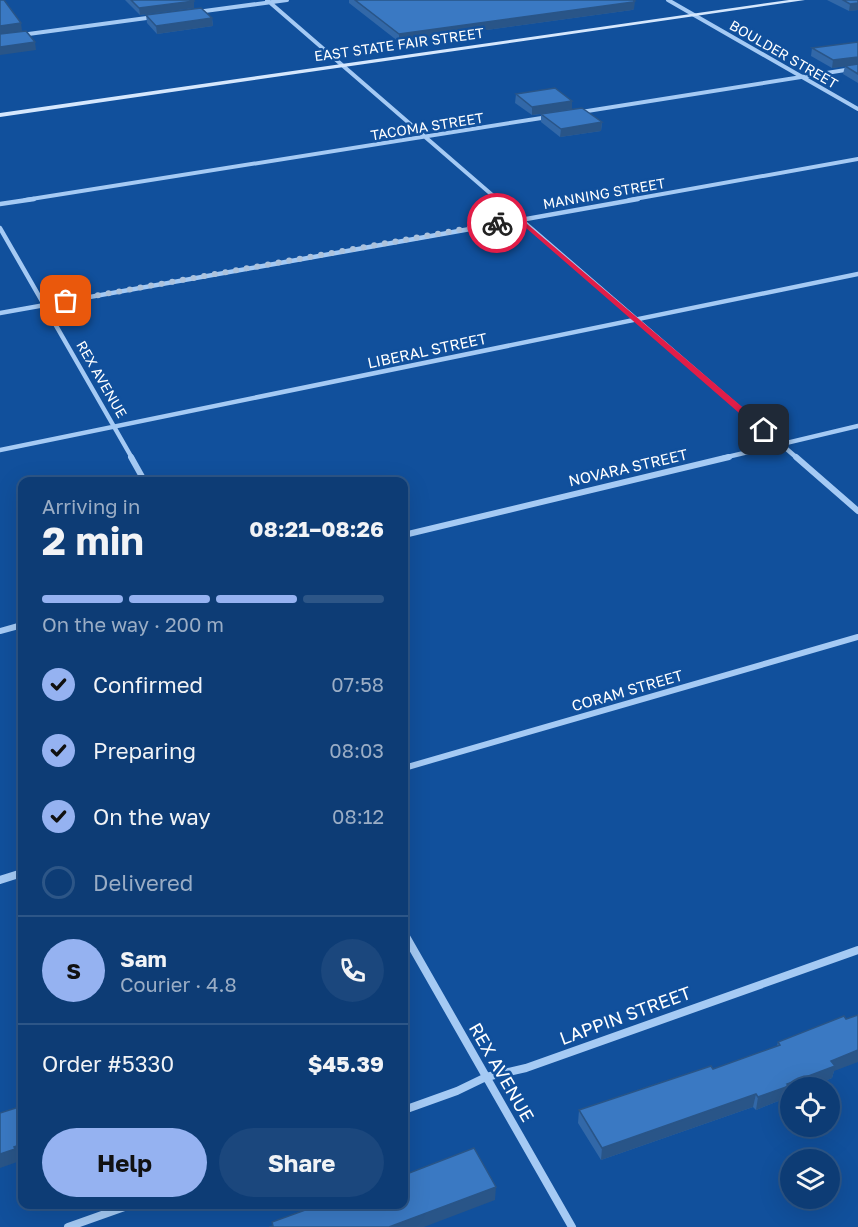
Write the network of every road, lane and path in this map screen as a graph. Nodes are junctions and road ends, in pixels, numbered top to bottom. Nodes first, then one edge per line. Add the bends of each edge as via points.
1 (287, 0) edge
2 (668, 0) edge
3 (802, 0) edge
4 (268, 1) edge
5 (197, 12) edge
6 (694, 15) junction
7 (162, 16) edge
8 (12, 36) edge
9 (344, 65) junction
10 (858, 68) edge
11 (803, 77) junction
12 (858, 109) edge
13 (577, 113) edge
14 (0, 115) edge
15 (553, 116) edge
16 (424, 137) junction
17 (858, 159) edge
18 (0, 204) edge
19 (519, 219) junction
20 (0, 228) edge
21 (858, 274) edge
22 (44, 305) junction
23 (0, 313) edge
24 (635, 319) junction
25 (858, 426) edge
26 (114, 427) junction
27 (781, 444) junction
28 (0, 450) edge
29 (142, 477) edge
30 (858, 511) edge
31 (408, 534) edge
32 (18, 626) edge
33 (0, 631) edge
34 (858, 637) edge
35 (408, 767) edge
36 (18, 874) edge
37 (0, 880) edge
38 (408, 940) edge
39 (858, 950) edge
40 (486, 1077) junction
41 (408, 1109) edge
42 (119, 1209) edge
43 (68, 1227) edge
44 (572, 1227) edge

1 - 4 street
2 - 6 street, BOULDER STREET
3 - 6 street, EAST STATE FAIR STREET
4 - 5 street
4 - 9 street
6 - 9 street, EAST STATE FAIR STREET
6 - 11 street, BOULDER STREET
7 - 8 street
9 - 14 street, EAST STATE FAIR STREET
9 - 16 street
10 - 11 street
11 - 12 street, BOULDER STREET
11 - 13 street
15 - 16 street, TACOMA STREET
16 - 18 street, TACOMA STREET
16 - 19 street
17 - 19 street, MANNING STREET
19 - 22 street, MANNING STREET
19 - 24 street
20 - 22 street, REX AVENUE
21 - 24 street, LIBERAL STREET
22 - 23 street, MANNING STREET
22 - 26 street, REX AVENUE
24 - 26 street, LIBERAL STREET
24 - 27 street
25 - 27 street, NOVARA STREET
26 - 28 street, LIBERAL STREET
26 - 29 street, REX AVENUE
27 - 30 street
27 - 31 street, NOVARA STREET
32 - 33 street
34 - 35 street, CORAM STREET
36 - 37 street
38 - 40 street, REX AVENUE
39 - 40 street, LAPPIN STREET via 526,1068
40 - 41 street, LAPPIN STREET
40 - 44 street, REX AVENUE
42 - 43 street

